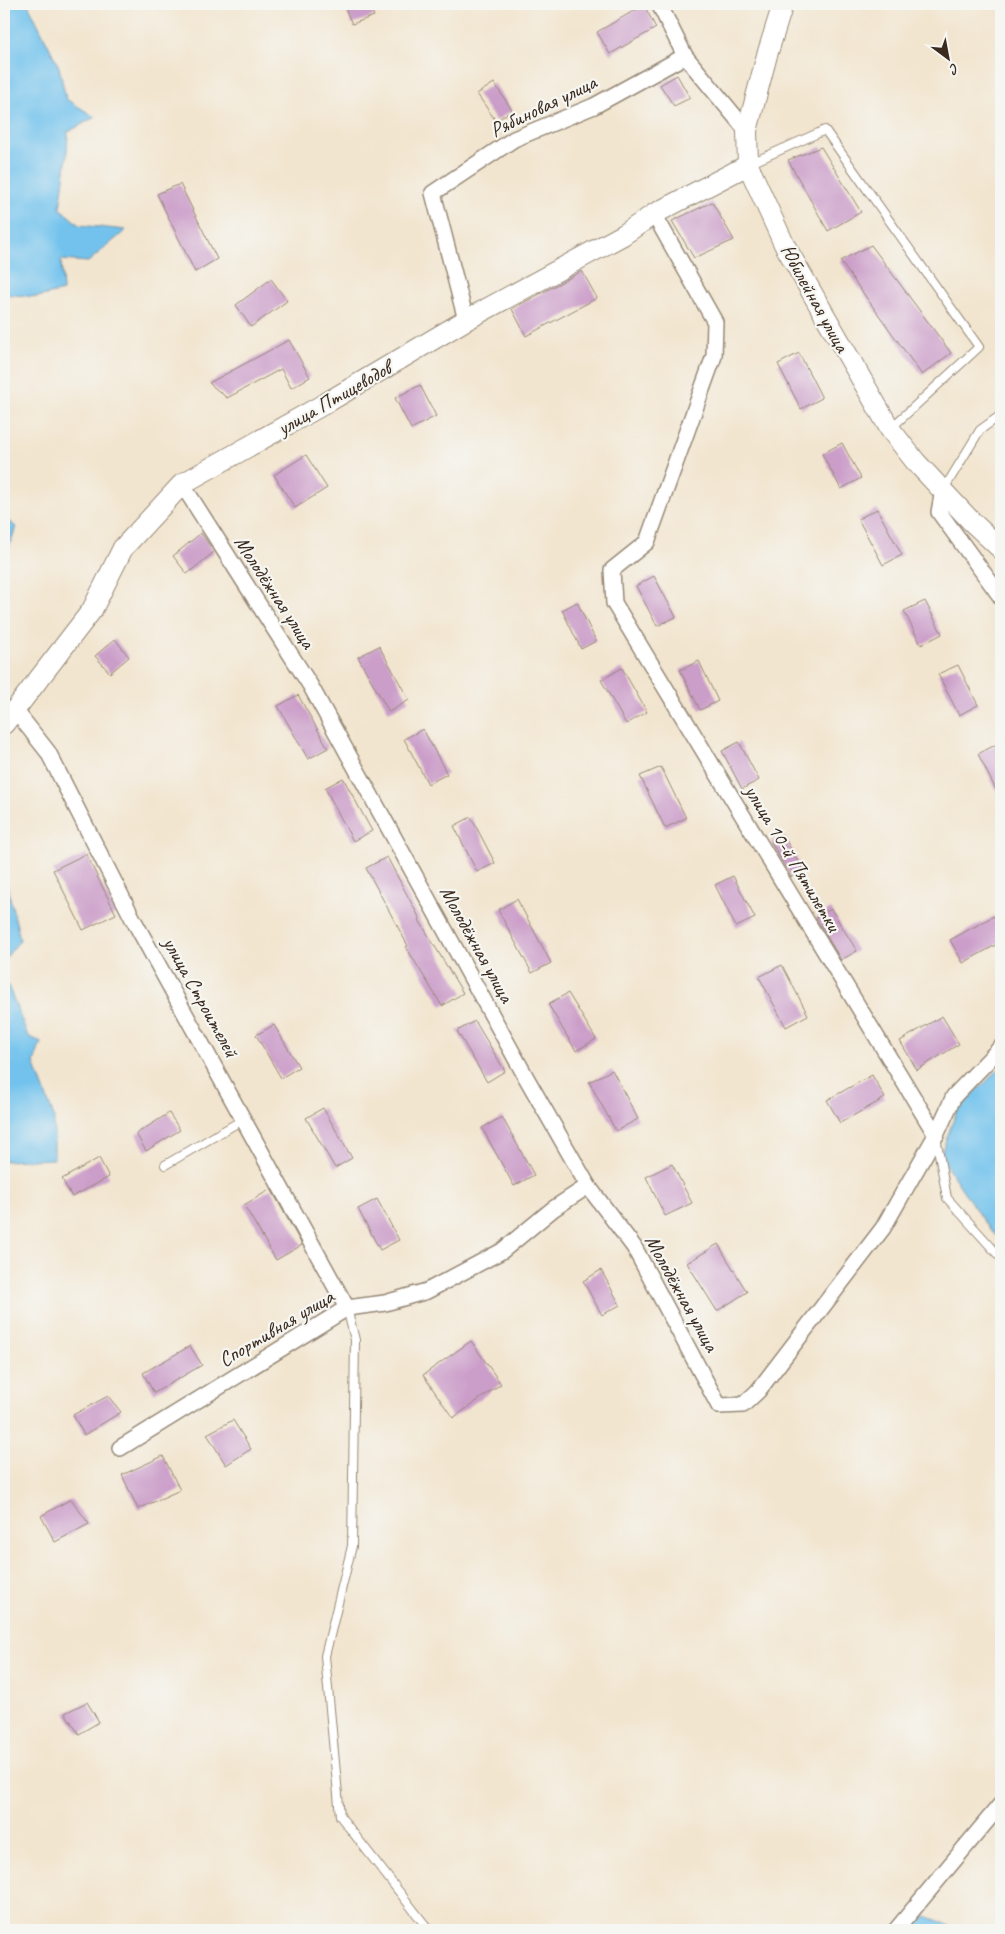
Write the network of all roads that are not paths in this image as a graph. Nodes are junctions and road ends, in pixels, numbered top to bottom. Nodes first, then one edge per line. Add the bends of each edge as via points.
1 (658, 4) edge
2 (784, 4) edge
3 (685, 56) junction
4 (746, 131) junction
5 (748, 165) junction
6 (654, 214) junction
7 (466, 320) junction
8 (1001, 415) edge
9 (890, 429) junction
10 (182, 484) junction
11 (943, 490) junction
12 (1001, 549) edge
13 (1001, 597) edge
14 (9, 717) edge
15 (1001, 1048) edge
16 (244, 1119) junction
17 (936, 1135) junction
18 (165, 1165) dead end
19 (588, 1186) junction
20 (1001, 1258) edge
21 (348, 1308) junction
22 (120, 1448) dead end
23 (1001, 1804) edge
24 (429, 1930) edge
25 (896, 1930) edge

1 - 3 street
2 - 4 street, Юбилейная улица
3 - 4 street
3 - 7 street, Рябиновая улица via 594,106 514,139 433,193
4 - 5 street, Юбилейная улица
5 - 6 street, улица Птицеводов
5 - 9 street, Юбилейная улица via 784,244
5 - 9 lane via 825,130 979,347
6 - 7 street, улица Птицеводов via 623,235
6 - 17 street, улица 10-й Пятилетки via 715,322 714,356 647,542 612,570 614,603
7 - 10 street, улица Птицеводов
8 - 11 lane via 980,430
9 - 11 street, Юбилейная улица
10 - 14 street, улица Птицеводов via 123,548 92,610
10 - 19 street, Молодёжная улица via 310,685
11 - 12 street, Юбилейная улица
11 - 13 street via 939,512
14 - 16 street, улица Строителей via 48,752 133,919
15 - 17 street via 954,1096
16 - 18 lane
16 - 21 street, улица Строителей
17 - 19 street, Молодёжная улица via 883,1228 758,1391 743,1405 719,1406 634,1247
17 - 20 lane via 947,1198
19 - 21 street, Спортивная улица via 502,1251 427,1291 385,1303
21 - 22 street, Спортивная улица
21 - 24 lane via 355,1340 352,1546 325,1656 340,1816
23 - 25 street

